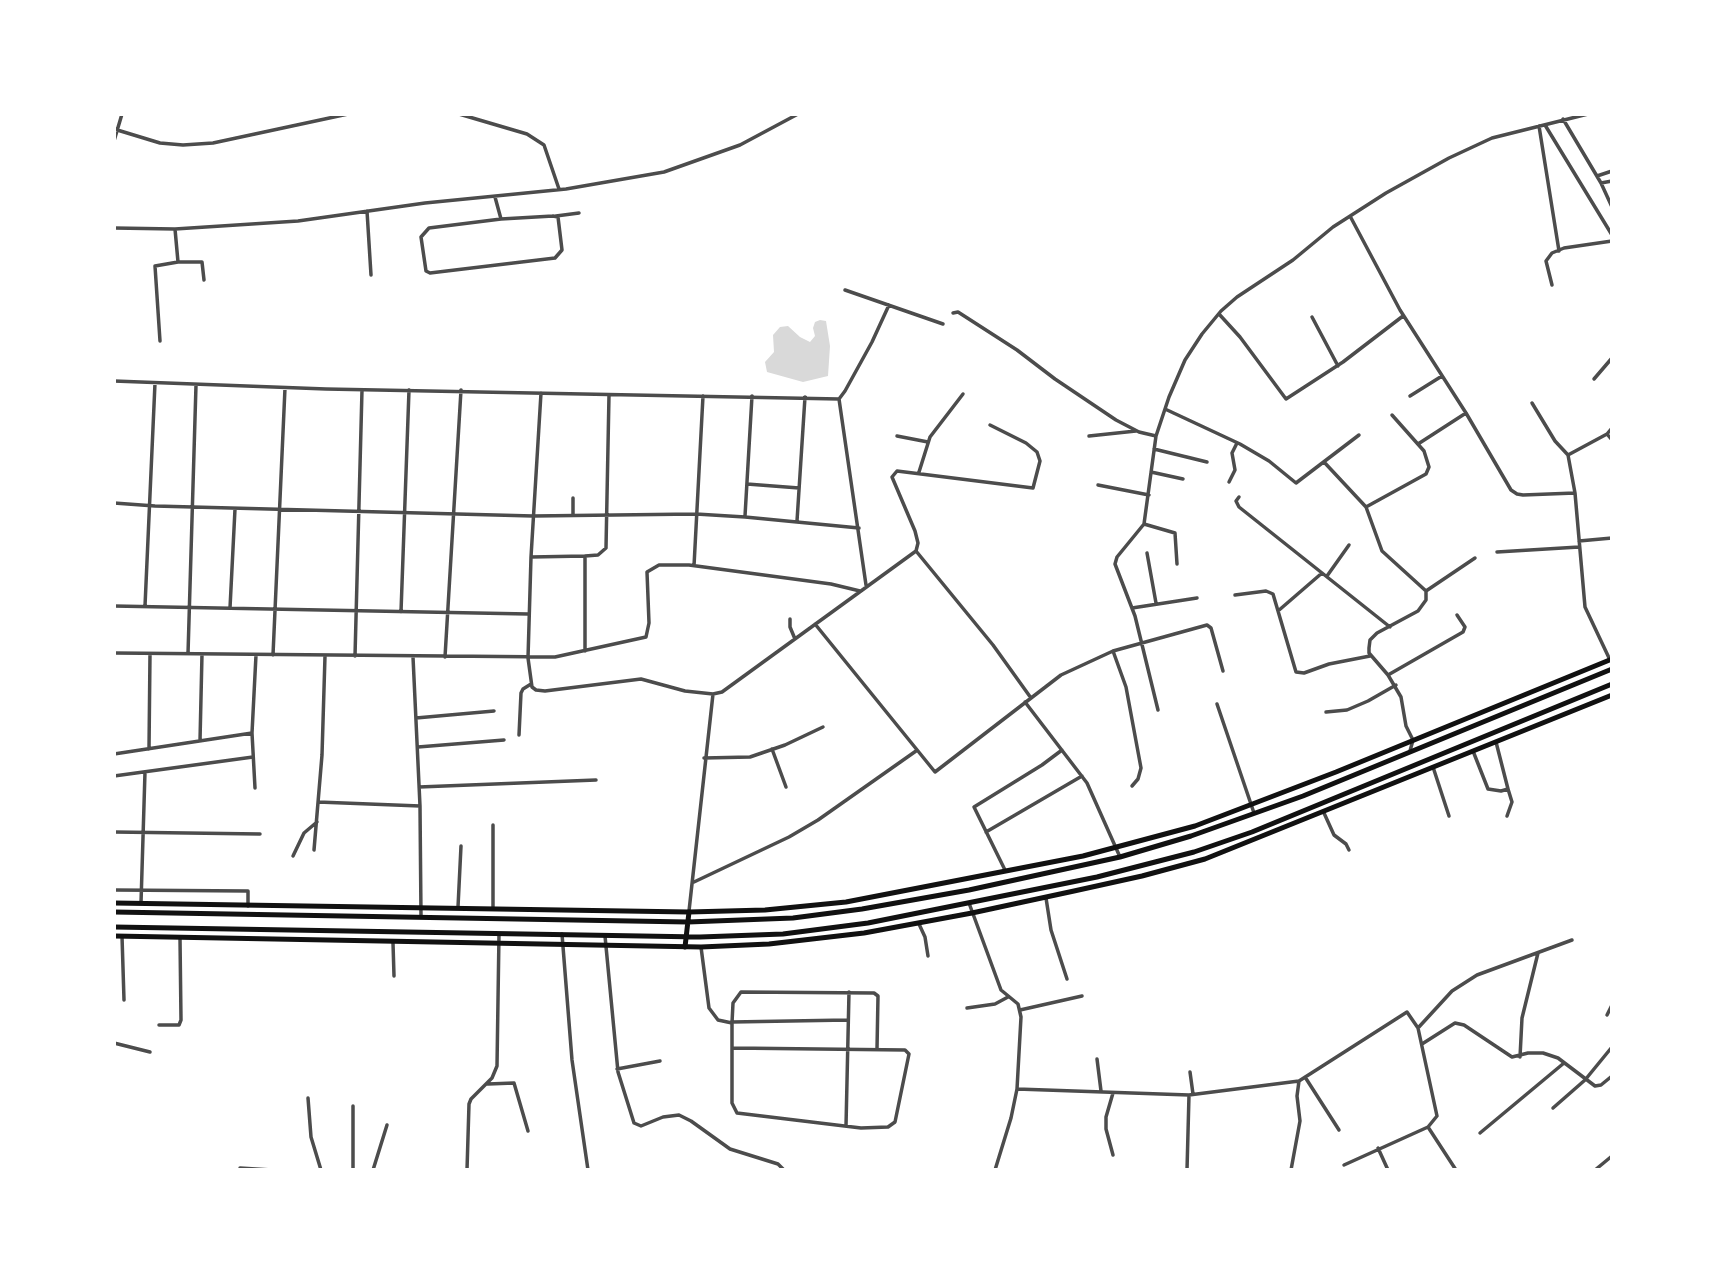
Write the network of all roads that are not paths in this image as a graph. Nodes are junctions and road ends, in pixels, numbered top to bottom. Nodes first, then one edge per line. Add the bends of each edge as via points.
1 (122, 114) edge
2 (348, 114) edge
3 (459, 114) edge
4 (798, 114) edge
5 (1588, 114) edge
6 (1563, 119) junction
7 (1545, 125) junction
8 (1539, 126) junction
9 (115, 129) edge
10 (114, 141) edge
11 (1612, 171) edge
12 (1597, 176) junction
13 (1612, 181) edge
14 (1601, 183) junction
15 (560, 190) junction
16 (495, 196) junction
17 (1612, 207) edge
18 (367, 211) junction
19 (579, 213) dead end
20 (556, 216) junction
21 (1350, 216) junction
22 (501, 219) junction
23 (114, 228) edge
24 (175, 229) junction
25 (1612, 234) edge
26 (1612, 241) edge
27 (1559, 251) junction
28 (178, 262) junction
29 (371, 275) dead end
30 (204, 280) dead end
31 (1552, 285) dead end
32 (845, 290) dead end
33 (888, 304) junction
34 (953, 313) dead end
35 (1219, 314) junction
36 (1403, 316) junction
37 (1312, 317) dead end
38 (943, 324) dead end
39 (160, 341) dead end
40 (1612, 358) edge
41 (1338, 366) junction
42 (1442, 376) junction
43 (1594, 379) dead end
44 (114, 381) edge
45 (155, 383) junction
46 (196, 385) junction
47 (285, 388) junction
48 (362, 390) junction
49 (409, 390) junction
50 (461, 390) junction
51 (541, 393) junction
52 (963, 394) dead end
53 (609, 395) junction
54 (752, 396) junction
55 (703, 397) junction
56 (804, 397) junction
57 (1410, 397) dead end
58 (839, 399) junction
59 (1532, 403) dead end
60 (1165, 409) junction
61 (1466, 413) junction
62 (1392, 415) dead end
63 (990, 425) dead end
64 (1612, 428) edge
65 (1137, 431) junction
66 (1606, 434) junction
67 (1359, 435) dead end
68 (897, 436) dead end
69 (1089, 436) dead end
70 (1156, 436) junction
71 (1612, 440) edge
72 (928, 442) junction
73 (1237, 443) junction
74 (1418, 444) junction
75 (1154, 449) junction
76 (1568, 455) junction
77 (1324, 461) junction
78 (1207, 462) dead end
79 (919, 472) junction
80 (1152, 472) junction
81 (1183, 479) dead end
82 (1229, 482) dead end
83 (747, 484) junction
84 (1098, 485) dead end
85 (799, 488) junction
86 (1575, 493) junction
87 (1149, 495) junction
88 (1240, 497) dead end
89 (572, 498) dead end
90 (114, 503) edge
91 (150, 506) junction
92 (193, 506) junction
93 (1366, 507) junction
94 (235, 509) junction
95 (280, 510) junction
96 (358, 511) junction
97 (404, 513) junction
98 (454, 514) junction
99 (696, 514) junction
100 (573, 515) junction
101 (606, 515) junction
102 (533, 516) junction
103 (745, 517) junction
104 (797, 521) junction
105 (1144, 524) junction
106 (859, 528) junction
107 (1612, 538) edge
108 (1579, 541) junction
109 (1349, 545) dead end
110 (1579, 547) junction
111 (916, 551) junction
112 (1497, 552) dead end
113 (1147, 553) dead end
114 (585, 556) junction
115 (531, 557) junction
116 (1475, 558) dead end
117 (1177, 564) dead end
118 (694, 566) junction
119 (1325, 575) junction
120 (866, 586) junction
121 (860, 590) junction
122 (1426, 591) junction
123 (1235, 595) dead end
124 (1197, 598) dead end
125 (1156, 603) junction
126 (114, 606) edge
127 (145, 606) junction
128 (190, 607) junction
129 (230, 608) junction
130 (1132, 608) junction
131 (275, 609) junction
132 (356, 611) junction
133 (1278, 611) junction
134 (401, 612) junction
135 (448, 614) junction
136 (528, 614) junction
137 (1457, 615) dead end
138 (790, 619) dead end
139 (815, 624) junction
140 (1390, 627) junction
141 (795, 639) junction
142 (1142, 641) junction
143 (1113, 650) junction
144 (585, 651) junction
145 (114, 653) edge
146 (150, 654) junction
147 (188, 654) junction
148 (202, 654) junction
149 (256, 655) junction
150 (273, 655) junction
151 (325, 656) junction
152 (355, 656) junction
153 (1370, 656) junction
154 (413, 657) junction
155 (445, 658) junction
156 (528, 658) junction
157 (1611, 659) edge
158 (1612, 669) edge
159 (1223, 671) dead end
160 (1388, 675) junction
161 (1569, 677) junction
162 (531, 684) junction
163 (1573, 684) junction
164 (1396, 685) junction
165 (1612, 689) edge
166 (713, 694) junction
167 (1031, 698) junction
168 (1025, 702) junction
169 (1217, 704) dead end
170 (1562, 706) junction
171 (1158, 710) dead end
172 (494, 711) dead end
173 (1326, 712) dead end
174 (1566, 714) junction
175 (416, 718) junction
176 (823, 727) dead end
177 (252, 733) junction
178 (519, 735) dead end
179 (504, 740) dead end
180 (1413, 740) junction
181 (200, 741) junction
182 (1496, 742) junction
183 (418, 747) junction
184 (149, 749) junction
185 (772, 749) junction
186 (1062, 750) junction
187 (916, 751) junction
188 (1410, 751) junction
189 (1473, 751) junction
190 (114, 754) edge
191 (253, 757) junction
192 (704, 758) junction
193 (1430, 759) junction
194 (1433, 767) junction
195 (145, 772) junction
196 (114, 776) edge
197 (1082, 776) junction
198 (596, 780) dead end
199 (1132, 786) dead end
200 (419, 787) junction
201 (786, 787) dead end
202 (255, 788) dead end
203 (1508, 789) junction
204 (318, 802) junction
205 (420, 806) junction
206 (1251, 806) junction
207 (1254, 813) junction
208 (1324, 813) junction
209 (1449, 816) dead end
210 (1507, 816) dead end
211 (317, 822) junction
212 (494, 825) dead end
213 (114, 832) edge
214 (143, 832) junction
215 (986, 832) junction
216 (260, 834) dead end
217 (461, 846) dead end
218 (1116, 849) junction
219 (314, 850) dead end
220 (1349, 850) dead end
221 (293, 856) dead end
222 (1120, 857) junction
223 (1006, 872) junction
224 (967, 880) junction
225 (694, 882) junction
226 (1073, 882) junction
227 (114, 890) edge
228 (142, 890) junction
229 (969, 890) junction
230 (1074, 891) junction
231 (1046, 898) junction
232 (114, 903) edge
233 (969, 903) junction
234 (141, 904) junction
235 (248, 906) junction
236 (458, 910) junction
237 (493, 911) junction
238 (114, 912) edge
239 (689, 912) junction
240 (421, 913) junction
241 (972, 913) junction
242 (688, 922) junction
243 (919, 924) junction
244 (114, 927) edge
245 (230, 929) junction
246 (499, 933) junction
247 (562, 934) junction
248 (605, 935) junction
249 (114, 936) edge
250 (122, 936) junction
251 (686, 937) junction
252 (180, 938) junction
253 (231, 939) junction
254 (1572, 940) dead end
255 (393, 943) junction
256 (499, 944) junction
257 (563, 945) junction
258 (606, 946) junction
259 (685, 947) junction
260 (701, 947) junction
261 (1538, 952) junction
262 (928, 956) dead end
263 (394, 976) dead end
264 (1067, 979) dead end
265 (849, 992) junction
266 (1082, 996) dead end
267 (1009, 997) junction
268 (124, 1000) dead end
269 (1612, 1005) edge
270 (967, 1008) dead end
271 (1020, 1010) junction
272 (1607, 1015) dead end
273 (848, 1020) junction
274 (732, 1022) junction
275 (159, 1025) dead end
276 (1418, 1028) junction
277 (114, 1043) edge
278 (1421, 1044) junction
279 (1612, 1047) edge
280 (732, 1048) junction
281 (848, 1049) junction
282 (877, 1049) junction
283 (150, 1052) dead end
284 (1520, 1057) junction
285 (1097, 1059) dead end
286 (660, 1061) dead end
287 (1564, 1063) junction
288 (617, 1069) junction
289 (1190, 1072) dead end
290 (1612, 1076) edge
291 (1305, 1077) junction
292 (1585, 1080) junction
293 (1298, 1081) junction
294 (486, 1084) junction
295 (1017, 1089) junction
296 (1101, 1092) junction
297 (1113, 1092) junction
298 (1191, 1094) junction
299 (308, 1098) dead end
300 (353, 1106) dead end
301 (1553, 1108) dead end
302 (387, 1125) dead end
303 (846, 1126) junction
304 (1428, 1127) junction
305 (527, 1130) dead end
306 (1339, 1130) dead end
307 (1480, 1133) dead end
308 (1378, 1148) junction
309 (1113, 1155) dead end
310 (1612, 1156) edge
311 (1344, 1165) dead end
312 (240, 1168) dead end
313 (272, 1170) edge
314 (321, 1170) edge
315 (353, 1170) edge
316 (373, 1170) edge
317 (467, 1170) edge
318 (588, 1170) edge
319 (784, 1170) edge
320 (995, 1170) edge
321 (1187, 1170) edge
322 (1291, 1170) edge
323 (1388, 1170) edge
324 (1456, 1170) edge
325 (1595, 1170) edge

1 - 9 street
2 - 9 street via 213,143 160,143
3 - 15 street via 527,134 544,145
4 - 15 street via 740,145 664,172
5 - 6 street
6 - 7 street
6 - 12 street
7 - 8 street
7 - 25 street
8 - 21 street via 1492,138 1460,153
8 - 27 street
9 - 10 street
11 - 12 street
12 - 14 street
13 - 14 street
14 - 17 street
15 - 16 street
16 - 18 street
16 - 22 street
18 - 24 street via 298,221
18 - 29 street
19 - 20 street
20 - 22 street
20 - 22 street via 562,250 551,260 426,271 421,237 429,228
21 - 35 street
21 - 36 street
23 - 24 street
24 - 28 street
26 - 27 street
27 - 31 street via 1546,261
28 - 30 street via 202,262
28 - 39 street via 158,264 154,270
32 - 33 street
33 - 38 street
33 - 58 street
34 - 65 street via 997,337
35 - 41 street via 1286,399
35 - 60 street via 1185,360
36 - 41 street
36 - 42 street
37 - 41 street
40 - 43 street
42 - 57 street
42 - 61 street
44 - 45 street
45 - 46 street
45 - 91 street
46 - 47 street
46 - 92 street
47 - 48 street
47 - 95 street
48 - 49 street
48 - 96 street
49 - 50 street
49 - 97 street
50 - 51 street
50 - 98 street
51 - 53 street
51 - 102 street
52 - 72 street
53 - 55 street
53 - 101 street
54 - 55 street
54 - 56 street
54 - 83 street
55 - 99 street
56 - 58 street
56 - 85 street
58 - 106 street
59 - 76 street
60 - 70 street
60 - 73 street
61 - 74 street
61 - 86 street via 1511,490 1517,494
62 - 74 street
63 - 79 street via 1037,452 1040,461 1033,488
64 - 66 street
65 - 69 street
65 - 70 street
66 - 71 street
66 - 76 street
67 - 77 street
68 - 72 street
70 - 75 street
72 - 79 street
73 - 77 street via 1296,483
73 - 82 street
74 - 93 street via 1429,460 1426,474
75 - 78 street
75 - 80 street
76 - 86 street
77 - 93 street
79 - 111 street via 897,471 892,477 915,531
80 - 81 street
80 - 87 street
83 - 85 street
83 - 103 street
84 - 87 street
85 - 104 street
86 - 108 street
87 - 105 street
88 - 119 street via 1236,501 1239,508
89 - 100 street
90 - 91 street
91 - 92 street
91 - 127 street
92 - 94 street
92 - 128 street
93 - 122 street via 1382,551
94 - 95 street
94 - 129 street
95 - 96 street
95 - 131 street
96 - 97 street
96 - 132 street
97 - 98 street
97 - 134 street
98 - 102 street
98 - 135 street
99 - 101 street
99 - 103 street
99 - 118 street
100 - 101 street
100 - 102 street
101 - 114 street via 606,548 598,555
102 - 115 street
103 - 104 street
104 - 106 street
105 - 117 street via 1175,533
105 - 130 street via 1115,564
106 - 120 street
107 - 108 street
108 - 110 street
109 - 119 street
110 - 112 street
110 - 157 street via 1585,607
111 - 120 street
111 - 167 street
113 - 125 street
114 - 115 street
114 - 144 street
115 - 136 street
116 - 122 street
118 - 121 street
118 - 144 street via 659,565 647,572 646,637
119 - 133 street
119 - 140 street
120 - 121 street
121 - 139 street
122 - 140 street via 1418,611
123 - 133 street via 1269,591
124 - 125 street
125 - 130 street
126 - 127 street
127 - 128 street
128 - 129 street
128 - 147 street
129 - 131 street
130 - 142 street
131 - 132 street
131 - 150 street
132 - 134 street
132 - 152 street
133 - 153 street via 1296,672
134 - 135 street
135 - 136 street
135 - 155 street
136 - 156 street
137 - 160 street via 1465,626 1463,632
138 - 141 street
139 - 141 street
139 - 187 street
140 - 153 street via 1370,640
141 - 166 street
142 - 143 street
142 - 159 street via 1209,626
142 - 171 street
143 - 167 street via 1062,675
143 - 199 street via 1126,687 1141,768
144 - 156 street
145 - 146 street
146 - 147 street
146 - 184 street
147 - 148 street
148 - 149 street
148 - 181 street
149 - 150 street
149 - 177 street
150 - 151 street
151 - 152 street
151 - 204 street
152 - 154 street
153 - 160 street
154 - 155 street
154 - 175 street
155 - 156 street
156 - 162 street
157 - 161 main road
158 - 163 main road
160 - 164 street
161 - 163 main road
161 - 180 main road
162 - 166 street via 545,691 641,679
162 - 178 street via 521,693
163 - 188 main road
164 - 173 street via 1347,710
164 - 180 street
165 - 170 main road
165 - 174 main road
166 - 192 street
167 - 168 street
168 - 186 street
168 - 187 street via 937,772
169 - 206 street
170 - 174 main road
170 - 193 main road
172 - 175 street
174 - 182 main road
175 - 183 street
176 - 185 street
177 - 181 street
177 - 191 street
179 - 183 street
180 - 188 street
180 - 206 main road
181 - 184 street
182 - 189 main road
182 - 203 street
183 - 200 street
184 - 190 street
185 - 192 street via 743,759
185 - 201 street
186 - 197 street
186 - 215 street via 974,807
187 - 225 street via 799,831
188 - 207 main road
189 - 194 main road
189 - 203 street via 1488,789
191 - 195 street
191 - 202 street
192 - 225 street
193 - 194 main road
193 - 226 main road via 1207,848
194 - 208 main road
194 - 209 street
195 - 196 street
195 - 214 street
197 - 215 street
197 - 218 street
198 - 200 street
200 - 205 street
203 - 210 street via 1512,802
204 - 205 street
204 - 211 street
205 - 240 street
206 - 207 street
206 - 218 main road
207 - 222 main road
208 - 220 street via 1334,835
208 - 230 main road via 1205,859
211 - 219 street
211 - 221 street via 304,834
212 - 237 street
213 - 214 street
214 - 216 street
214 - 228 street
215 - 223 street
217 - 236 street
218 - 222 street
218 - 223 main road
222 - 229 main road
223 - 224 main road
224 - 229 main road
224 - 239 main road via 826,904
225 - 239 street
226 - 230 main road
226 - 233 main road
227 - 228 street
228 - 234 street
228 - 235 street via 248,891
229 - 242 main road via 814,915
230 - 231 main road
231 - 241 main road
231 - 264 street
232 - 234 main road
233 - 241 street
233 - 251 main road via 829,929
234 - 235 main road
235 - 240 main road
236 - 237 main road
236 - 240 main road
237 - 239 main road
238 - 240 main road
239 - 242 main road
240 - 242 main road
241 - 243 main road
241 - 267 street via 1001,990
242 - 251 main road
243 - 260 main road via 795,942
243 - 262 street
244 - 245 main road
245 - 246 main road
245 - 253 main road
246 - 247 main road
246 - 256 street
247 - 248 main road
247 - 257 street
248 - 251 main road
248 - 258 street
249 - 250 main road
250 - 252 main road
250 - 268 street
251 - 259 main road
252 - 253 main road
252 - 275 street via 181,1020 179,1025
253 - 255 main road
254 - 261 street
255 - 256 main road
255 - 263 street
256 - 257 main road
256 - 294 street via 497,1066
257 - 258 main road
257 - 318 street via 572,1060
258 - 259 main road
258 - 288 street
259 - 260 main road
260 - 274 street via 709,1008 718,1020
261 - 276 street via 1477,975 1452,991
261 - 284 street via 1522,1018
265 - 273 street
265 - 274 street via 741,992 733,1003
265 - 282 street via 877,996
266 - 271 street
267 - 270 street
267 - 271 street
269 - 272 street
271 - 295 street
273 - 274 street
273 - 281 street
274 - 280 street
276 - 278 street
276 - 291 street via 1405,1012
277 - 283 street
278 - 284 street via 1455,1023 1464,1024 1512,1057
278 - 304 street via 1437,1116
279 - 292 street
280 - 281 street
280 - 303 street via 732,1103 737,1113
281 - 282 street
281 - 303 street
282 - 303 street via 905,1050 909,1055 895,1122 888,1127
284 - 287 street via 1543,1053
285 - 296 street
286 - 288 street
287 - 292 street
287 - 307 street
288 - 319 street via 637,1125 679,1115 730,1149
289 - 298 street
290 - 292 street via 1595,1086
291 - 293 street
291 - 306 street
292 - 301 street
293 - 298 street
293 - 322 street via 1300,1121
294 - 305 street via 514,1083
294 - 317 street via 469,1104
295 - 296 street
295 - 320 street
296 - 297 street
297 - 298 street
297 - 309 street via 1106,1117
298 - 321 street
299 - 314 street via 311,1137
300 - 315 street
302 - 316 street
304 - 308 street
304 - 324 street
308 - 311 street
308 - 323 street
310 - 325 street
312 - 313 street

